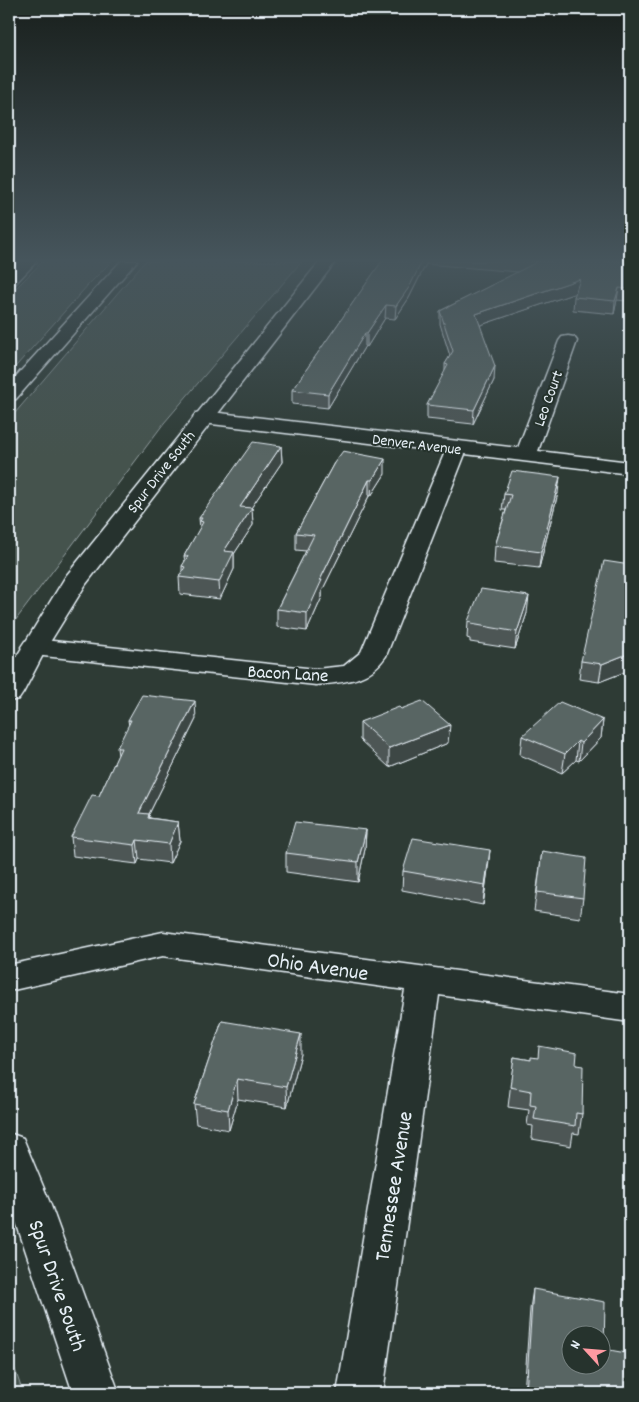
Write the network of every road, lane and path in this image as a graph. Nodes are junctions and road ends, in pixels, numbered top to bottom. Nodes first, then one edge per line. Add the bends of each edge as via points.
1 (70, 326) edge
2 (276, 326) edge
3 (568, 342) dead end
4 (9, 395) edge
5 (203, 417) junction
6 (457, 448) junction
7 (526, 455) junction
8 (630, 468) edge
9 (34, 647) junction
10 (9, 693) edge
11 (9, 978) edge
12 (424, 979) junction
13 (630, 1008) edge
14 (9, 1150) edge
15 (96, 1393) edge
16 (360, 1393) edge

1 - 4 main road
2 - 5 main road, Spur Drive South
3 - 7 main road, Leo Court
5 - 6 main road, Denver Avenue
5 - 9 main road, Spur Drive South via 75,581
6 - 7 main road, Denver Avenue
6 - 9 main road, Bacon Lane via 373,656 352,673 316,678
7 - 8 main road, Denver Avenue
9 - 10 main road, Spur Drive South
11 - 12 main road, Ohio Avenue via 163,944
12 - 13 main road, Ohio Avenue
12 - 16 main road, Tennessee Avenue
14 - 15 main road, Spur Drive South

